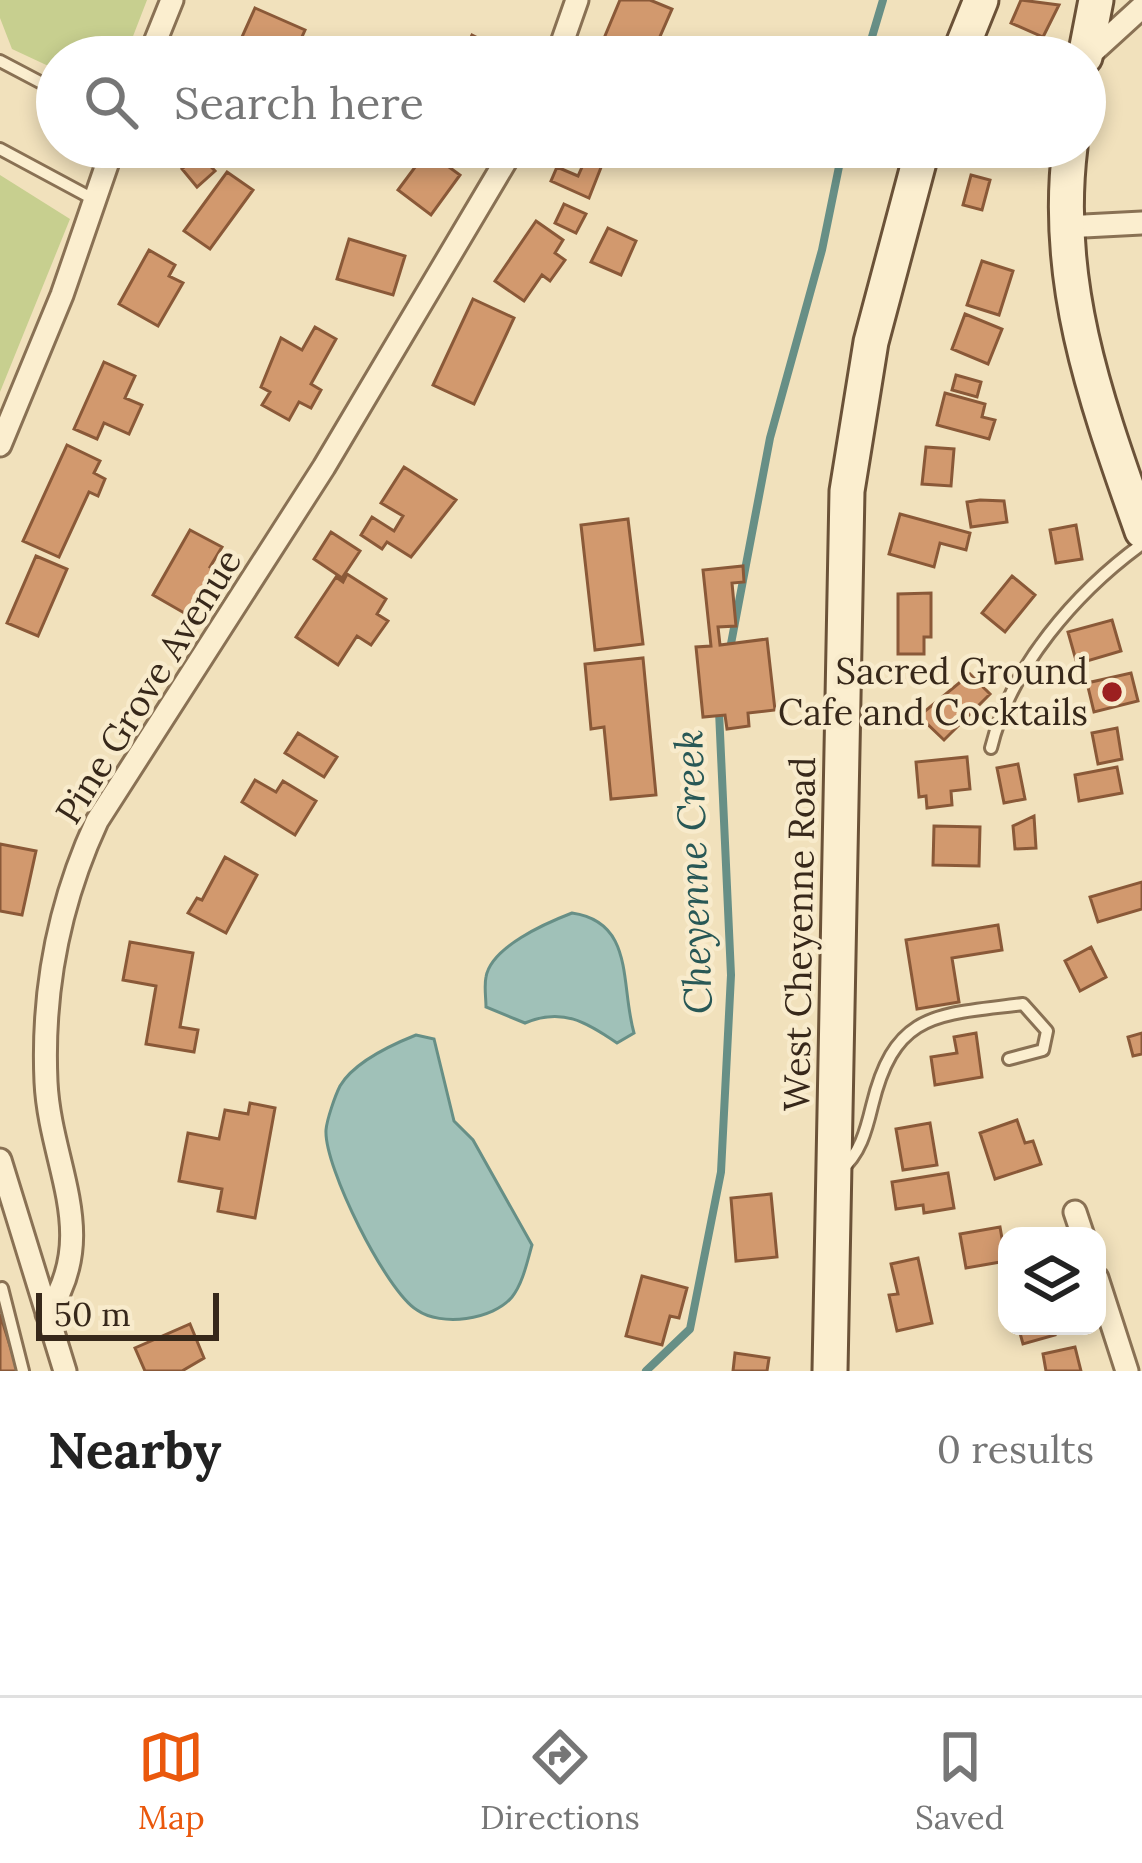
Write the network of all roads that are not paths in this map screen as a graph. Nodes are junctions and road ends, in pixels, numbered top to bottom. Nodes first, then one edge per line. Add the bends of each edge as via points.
1 (172, 0) edge
2 (577, 0) edge
3 (980, 0) edge
4 (1096, 0) edge
5 (1142, 8) edge
6 (157, 36) edge
7 (564, 36) edge
8 (966, 36) edge
9 (1089, 36) edge
10 (1106, 40) edge
11 (0, 62) edge
12 (36, 80) edge
13 (0, 149) edge
14 (105, 168) edge
15 (502, 168) edge
16 (917, 168) edge
17 (1069, 168) edge
18 (94, 200) junction
19 (1142, 223) edge
20 (1065, 227) junction
21 (0, 445) edge
22 (1142, 531) edge
23 (1142, 544) edge
24 (991, 748) dead end
25 (1010, 1059) dead end
26 (0, 1160) edge
27 (838, 1173) junction
28 (1076, 1212) dead end
29 (1080, 1227) edge
30 (2, 1288) edge
31 (1106, 1306) edge
32 (46, 1314) junction
33 (23, 1371) edge
34 (65, 1371) edge
35 (830, 1371) edge
36 (1127, 1371) edge

1 - 6 street
2 - 7 street
3 - 8 street
4 - 9 street
5 - 10 street
11 - 12 lane
13 - 18 lane
14 - 18 street
15 - 32 street, Pine Grove Avenue via 324,467 97,821 77,866 48,992 46,1087 72,1235 65,1286
16 - 27 street, West Cheyenne Road via 871,342 847,491
17 - 20 street
18 - 21 street
19 - 20 street
20 - 22 street via 1080,349
23 - 24 lane via 1081,597 1043,646 1012,689
25 - 27 lane via 1043,1050 1047,1031 1023,1004 909,1027 877,1086 853,1160
26 - 32 street
27 - 35 street, West Cheyenne Road
28 - 29 street
30 - 33 lane
31 - 36 street
32 - 34 street

